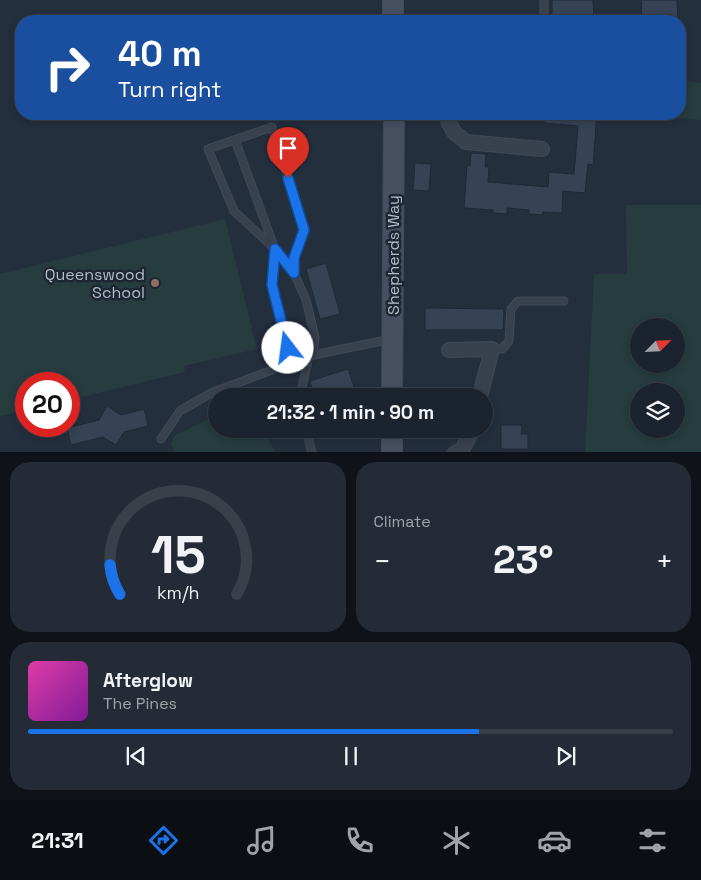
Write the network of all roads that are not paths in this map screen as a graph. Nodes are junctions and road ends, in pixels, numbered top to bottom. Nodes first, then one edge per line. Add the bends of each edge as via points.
1 (393, 0) edge
2 (544, 0) edge
3 (393, 15) edge
4 (544, 15) edge
5 (394, 120) edge
6 (449, 120) edge
7 (235, 140) junction
8 (542, 149) dead end
9 (275, 249) junction
10 (294, 273) junction
11 (564, 301) dead end
12 (392, 339) junction
13 (449, 350) dead end
14 (492, 350) junction
15 (311, 356) junction
16 (292, 363) junction
17 (302, 388) edge
18 (392, 388) edge
19 (482, 388) edge
20 (161, 438) dead end
21 (308, 438) edge
22 (392, 438) edge
23 (468, 438) edge
24 (312, 452) edge
25 (392, 452) edge
26 (455, 452) edge

1 - 3 street
2 - 4 lane
5 - 12 street, Shepherds Way
6 - 8 street via 454,132 466,142
7 - 9 lane
7 - 9 lane via 208,149 234,211
7 - 10 lane via 272,127 304,230 294,258
9 - 10 lane
9 - 16 lane via 272,285
10 - 15 lane via 306,300 315,337
11 - 14 lane via 518,301 511,309 509,341 502,348
12 - 15 lane
12 - 18 street, Shepherds Way
13 - 14 street
14 - 19 street
15 - 16 lane
15 - 17 lane
16 - 20 lane via 204,397 180,411
21 - 24 lane
22 - 25 street
23 - 26 street via 462,450

